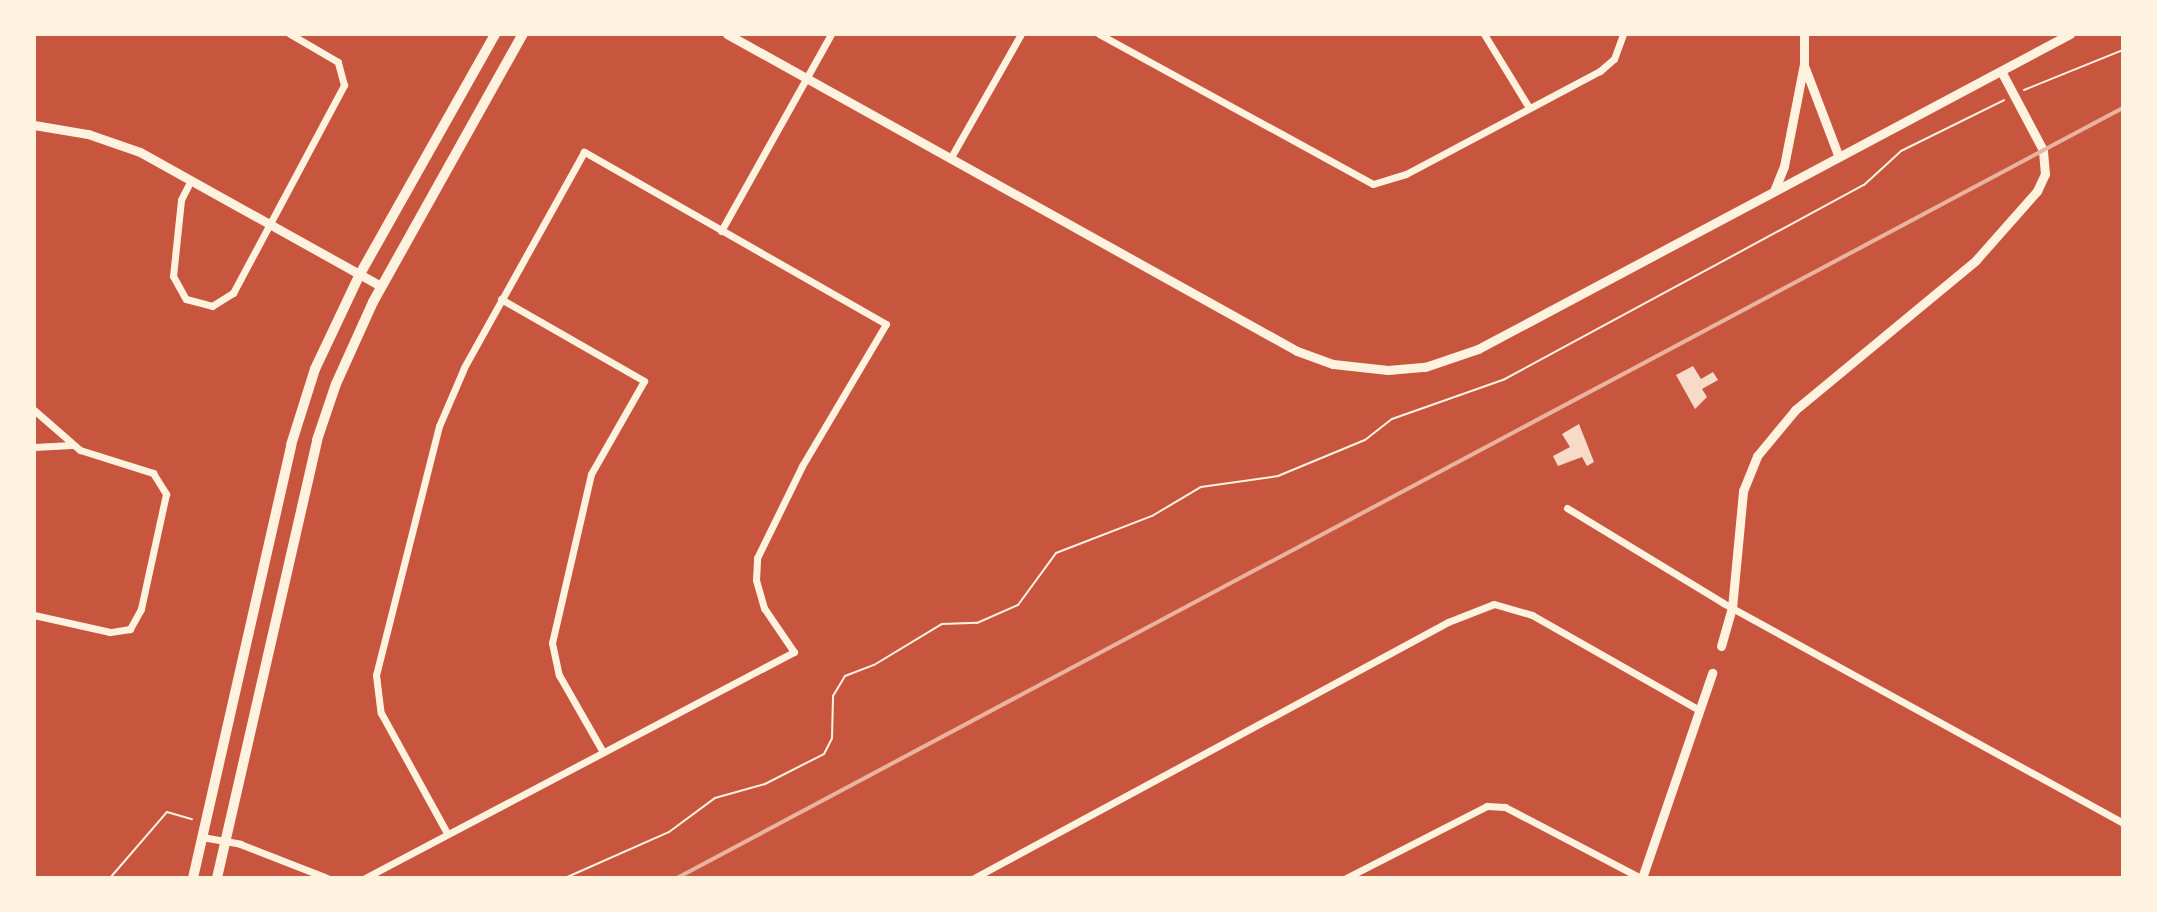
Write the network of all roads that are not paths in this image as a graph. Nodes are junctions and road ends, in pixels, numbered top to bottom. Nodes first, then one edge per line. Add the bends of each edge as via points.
1 (290, 34) edge
2 (495, 34) edge
3 (523, 34) edge
4 (727, 34) edge
5 (831, 34) edge
6 (1021, 34) edge
7 (1099, 34) edge
8 (1484, 34) edge
9 (1623, 34) edge
10 (1804, 34) edge
11 (2070, 34) edge
12 (1804, 64) junction
13 (2002, 73) junction
14 (805, 79) junction
15 (1528, 106) junction
16 (34, 125) edge
17 (1838, 155) junction
18 (950, 159) junction
19 (191, 180) junction
20 (1774, 191) junction
21 (267, 223) junction
22 (721, 231) junction
23 (360, 274) junction
24 (381, 286) junction
25 (501, 299) junction
26 (34, 410) edge
27 (72, 445) junction
28 (34, 447) edge
29 (1567, 508) dead end
30 (1732, 608) junction
31 (34, 615) edge
32 (1721, 646) dead end
33 (1712, 673) dead end
34 (1699, 710) junction
35 (603, 752) junction
36 (2123, 823) edge
37 (447, 833) junction
38 (202, 837) junction
39 (226, 840) junction
40 (985, 875) edge
41 (193, 878) edge
42 (217, 878) edge
43 (327, 878) edge
44 (365, 878) edge
45 (974, 878) edge
46 (1346, 878) edge
47 (1642, 878) edge

1 - 21 street via 336,59 345,79
2 - 23 main road
3 - 24 main road
4 - 14 street
5 - 14 street
6 - 18 street
7 - 15 street via 1373,184 1406,174
8 - 15 street
9 - 15 street via 1614,59 1600,71
10 - 12 street
11 - 13 street
12 - 17 street
12 - 20 street
13 - 17 street
13 - 30 street via 2043,150 2046,164 2037,191 1976,260 1795,410 1757,456 1743,491
14 - 18 street
14 - 22 street
16 - 19 street via 104,139
17 - 20 street
18 - 20 street via 1297,351 1333,364 1379,370 1425,367 1478,349
19 - 21 street
19 - 21 street via 181,200 173,270 177,288 192,303 212,306 229,298 264,238
21 - 23 street
22 - 25 street via 584,152
22 - 35 street via 886,324 802,466 757,558 756,580 764,608 794,652
23 - 24 street
23 - 38 main road via 315,369 291,445
24 - 39 main road via 342,369 317,440
25 - 35 street via 644,381 591,474 552,643 559,675
25 - 37 street via 464,368 430,451 376,675 381,713
26 - 27 street
27 - 28 street
27 - 31 street via 98,459 153,473 165,487 141,609 130,629 110,632
29 - 30 street
30 - 32 street
30 - 36 street
33 - 34 street
34 - 40 street via 1532,615 1494,604 1448,622
34 - 47 street
35 - 37 street
37 - 44 street
38 - 39 street
38 - 41 main road
39 - 42 main road
39 - 43 street
40 - 45 street
46 - 47 street via 1487,806 1505,807

